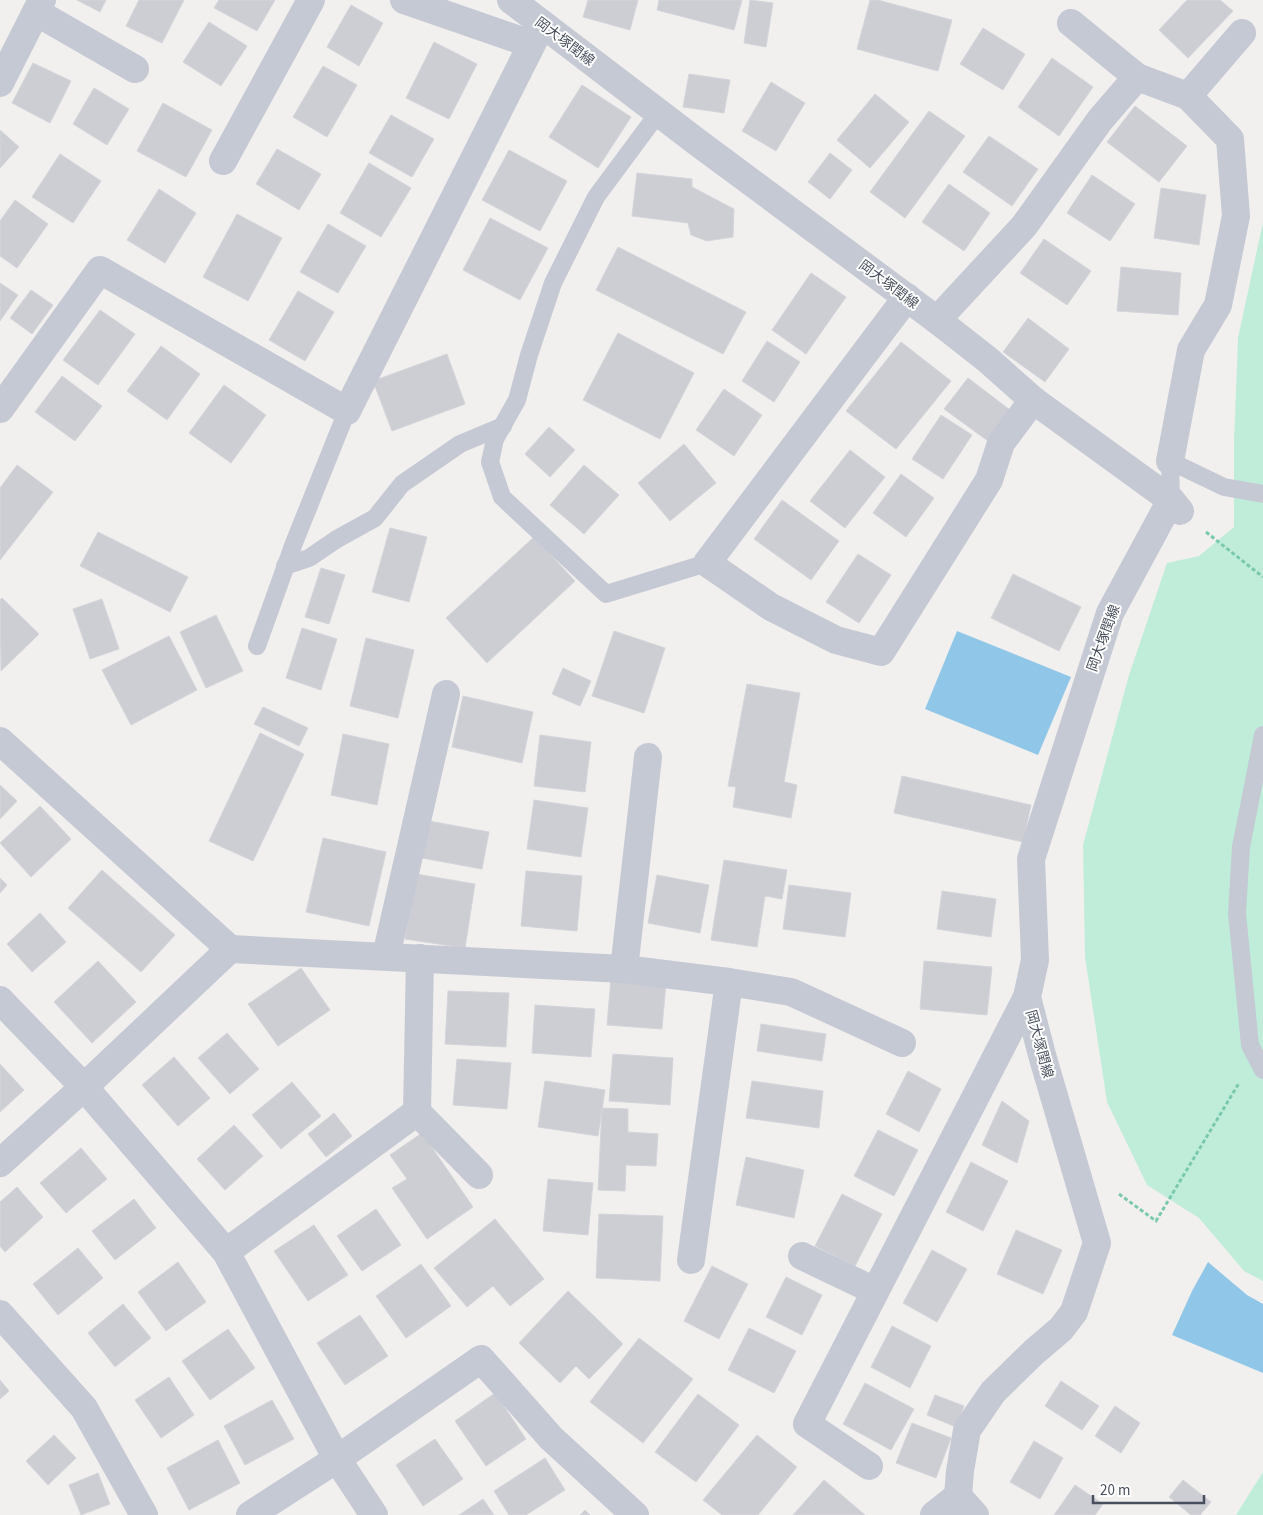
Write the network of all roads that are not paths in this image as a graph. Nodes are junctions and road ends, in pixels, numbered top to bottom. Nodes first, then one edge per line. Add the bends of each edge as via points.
1 (311, 0) edge
2 (404, 0) edge
3 (511, 0) edge
4 (39, 6) edge
5 (1071, 22) dead end
6 (1242, 33) dead end
7 (537, 34) junction
8 (135, 69) dead end
9 (1137, 77) junction
10 (0, 83) edge
11 (1188, 96) junction
12 (658, 112) junction
13 (223, 161) dead end
14 (907, 298) junction
15 (937, 320) junction
16 (1033, 400) junction
17 (0, 409) edge
18 (347, 411) junction
19 (503, 426) junction
20 (1170, 461) junction
21 (1263, 494) edge
22 (1176, 505) junction
23 (707, 563) junction
24 (285, 566) junction
25 (257, 646) dead end
26 (446, 694) dead end
27 (1263, 735) edge
28 (0, 741) edge
29 (648, 757) dead end
30 (230, 949) junction
31 (386, 956) junction
32 (420, 958) junction
33 (624, 969) junction
34 (729, 982) junction
35 (1027, 997) junction
36 (0, 1000) edge
37 (902, 1044) dead end
38 (1263, 1070) edge
39 (84, 1087) junction
40 (417, 1112) junction
41 (0, 1163) edge
42 (479, 1175) dead end
43 (226, 1252) junction
44 (802, 1256) dead end
45 (691, 1260) dead end
46 (875, 1291) junction
47 (0, 1314) edge
48 (337, 1458) junction
49 (869, 1466) dead end
50 (966, 1505) edge
51 (144, 1515) edge
52 (250, 1515) edge
53 (374, 1515) edge
54 (635, 1515) edge
55 (934, 1515) edge

1 - 13 street
2 - 7 street
3 - 7 street, 岡大塚閏線
4 - 8 street
4 - 10 street
5 - 9 street
6 - 11 street
7 - 12 street, 岡大塚閏線
7 - 18 street
9 - 11 street
9 - 15 street via 1100,120 1024,226
11 - 20 street via 1230,139 1236,216 1218,305 1191,350
12 - 14 street, 岡大塚閏線
12 - 19 lane via 596,197 553,283 517,400
14 - 15 street, 岡大塚閏線
14 - 23 street
15 - 16 street, 岡大塚閏線
16 - 22 street, 岡大塚閏線
16 - 23 street via 1001,443 989,480 881,652 836,640 779,612
17 - 18 street via 100,270
18 - 24 lane
19 - 23 lane via 495,439 490,462 502,496 606,594
19 - 24 lane via 460,444 402,484 375,518 309,558
20 - 21 lane via 1224,487
20 - 22 lane
22 - 35 street, 岡大塚閏線 via 1110,613 1032,859 1035,960
24 - 25 lane
26 - 31 street
27 - 38 lane via 1241,847 1237,912 1250,1044
28 - 30 street
29 - 33 street
30 - 31 street
30 - 39 street
31 - 32 street
32 - 33 street
32 - 40 street
33 - 34 street
34 - 37 street via 791,992
34 - 45 street
35 - 46 street
35 - 50 street, 岡大塚閏線 via 1097,1243 1074,1312 1061,1329 993,1392 967,1430 960,1471
36 - 39 street
39 - 41 street
39 - 43 street
40 - 42 street
40 - 43 street
43 - 48 street
44 - 46 street
46 - 49 street via 807,1424
47 - 51 street via 84,1408
48 - 52 street
48 - 53 street
48 - 54 street via 481,1359 551,1438
50 - 55 street

